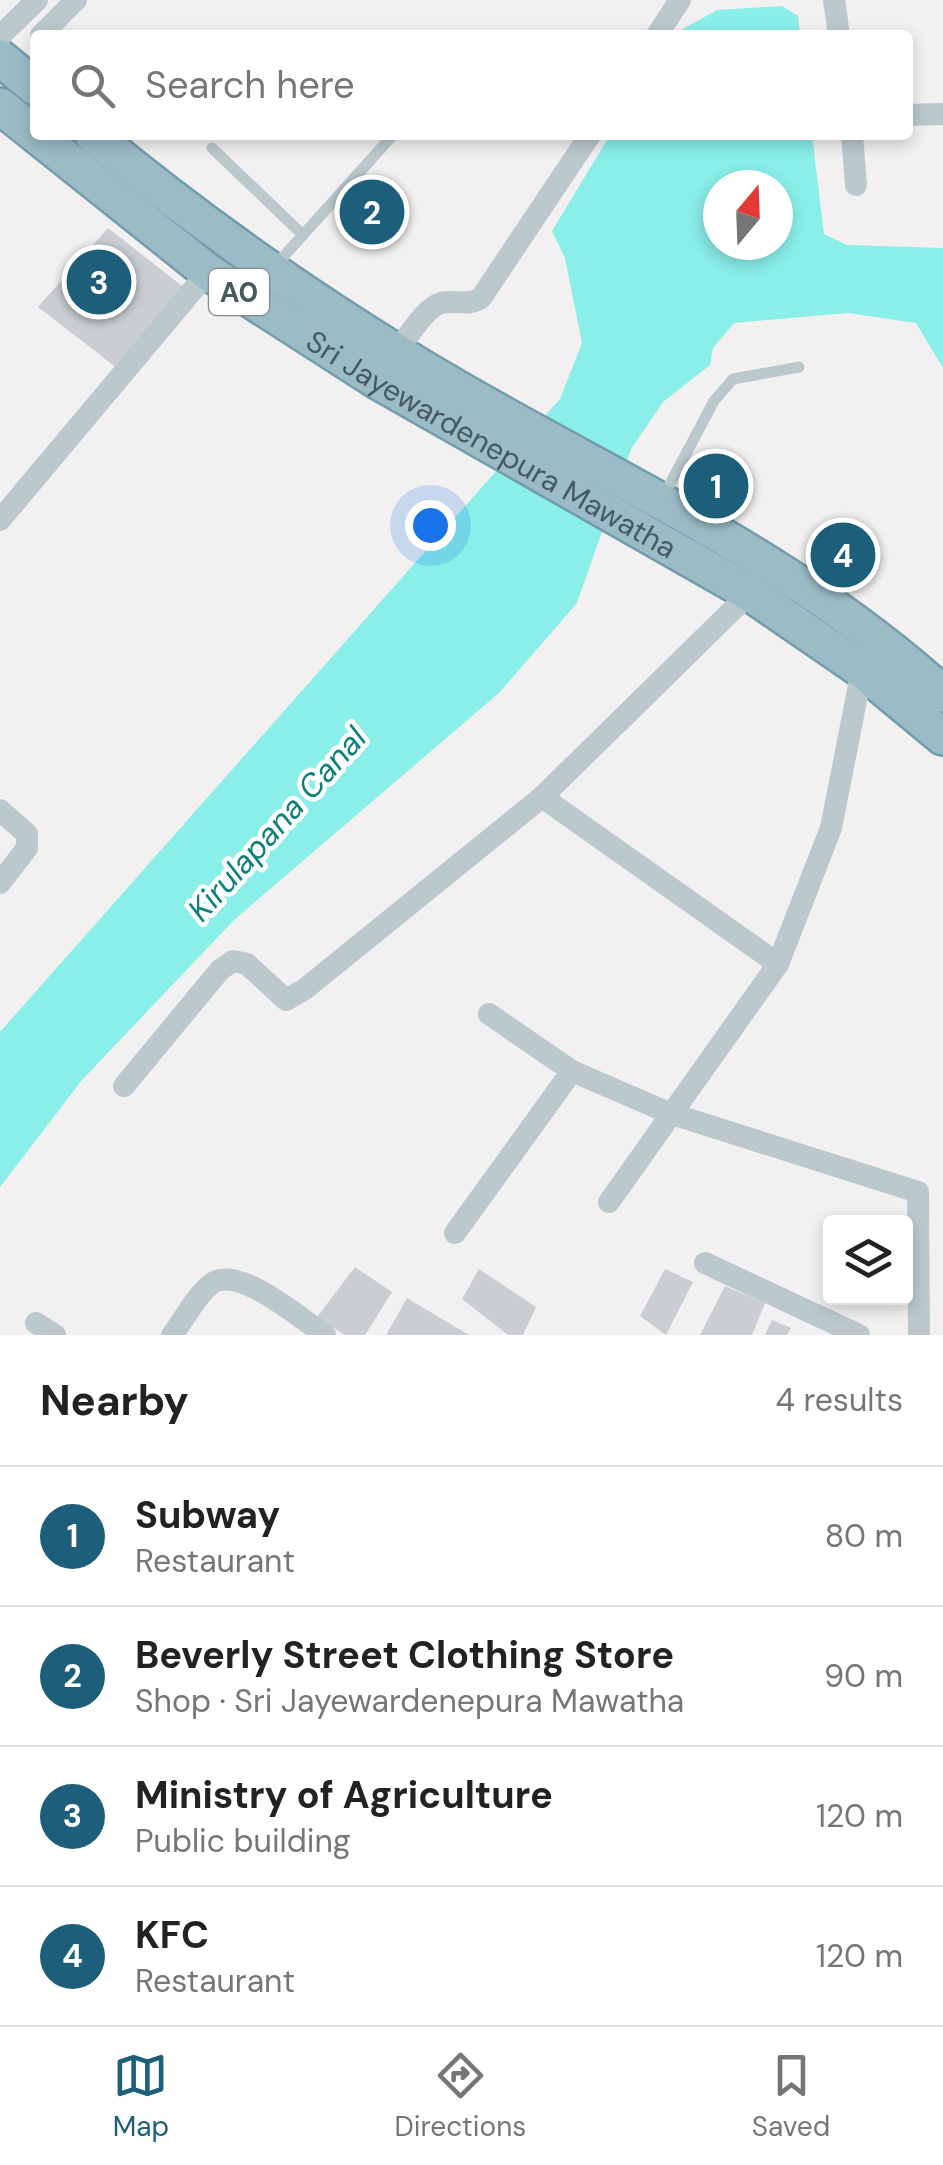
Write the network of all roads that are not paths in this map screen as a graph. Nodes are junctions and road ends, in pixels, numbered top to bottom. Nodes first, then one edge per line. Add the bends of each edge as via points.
1 (37, 0) edge
2 (76, 0) edge
3 (680, 0) edge
4 (834, 0) edge
5 (46, 30) edge
6 (659, 30) edge
7 (838, 30) edge
8 (30, 45) edge
9 (11, 62) edge
10 (0, 106) edge
11 (943, 114) edge
12 (913, 116) edge
13 (30, 130) edge
14 (43, 140) edge
15 (107, 140) edge
16 (389, 140) edge
17 (587, 140) edge
18 (852, 140) edge
19 (212, 148) dead end
20 (856, 185) dead end
21 (303, 234) junction
22 (272, 270) junction
23 (208, 272) junction
24 (396, 352) junction
25 (799, 367) dead end
26 (504, 434) junction
27 (669, 503) junction
28 (0, 520) edge
29 (750, 594) junction
30 (862, 670) junction
31 (943, 694) edge
32 (943, 736) edge
33 (542, 798) junction
34 (0, 810) edge
35 (0, 883) edge
36 (778, 964) junction
37 (489, 1014) dead end
38 (572, 1071) junction
39 (124, 1086) dead end
40 (668, 1114) junction
41 (609, 1202) dead end
42 (455, 1233) dead end
43 (705, 1264) dead end
44 (172, 1335) edge
45 (325, 1335) edge
46 (859, 1335) edge
47 (919, 1335) edge

1 - 9 street
2 - 5 street
3 - 6 street
4 - 7 street
8 - 9 street
10 - 13 highway, Sri Jayewardenepura Mawatha / A0
11 - 12 street
14 - 23 highway, Sri Jayewardenepura Mawatha / A0
15 - 22 highway, Sri Jayewardenepura Mawatha / A0
16 - 21 lane
17 - 24 street via 481,298 470,305 442,303
18 - 20 street
19 - 21 lane
21 - 22 lane
22 - 24 highway, Sri Jayewardenepura Mawatha / A0
23 - 26 highway, Sri Jayewardenepura Mawatha / A0 via 362,370
23 - 28 street
24 - 26 highway, Sri Jayewardenepura Mawatha / A0
25 - 27 lane via 733,378 714,401
26 - 27 highway, Sri Jayewardenepura Mawatha / A0
26 - 29 highway, Sri Jayewardenepura Mawatha / A0
27 - 31 highway, Sri Jayewardenepura Mawatha / A0 via 770,564
29 - 30 highway, Sri Jayewardenepura Mawatha / A0
29 - 33 street
30 - 32 highway, Sri Jayewardenepura Mawatha / A0
30 - 36 street via 831,828
33 - 36 street
33 - 39 street via 286,1000 247,964 233,960
34 - 35 street via 27,834 27,848
36 - 40 street
37 - 38 street
38 - 40 street
38 - 42 street
40 - 41 street
40 - 47 street via 918,1192
43 - 46 street
44 - 45 street via 211,1284 227,1277 246,1282

